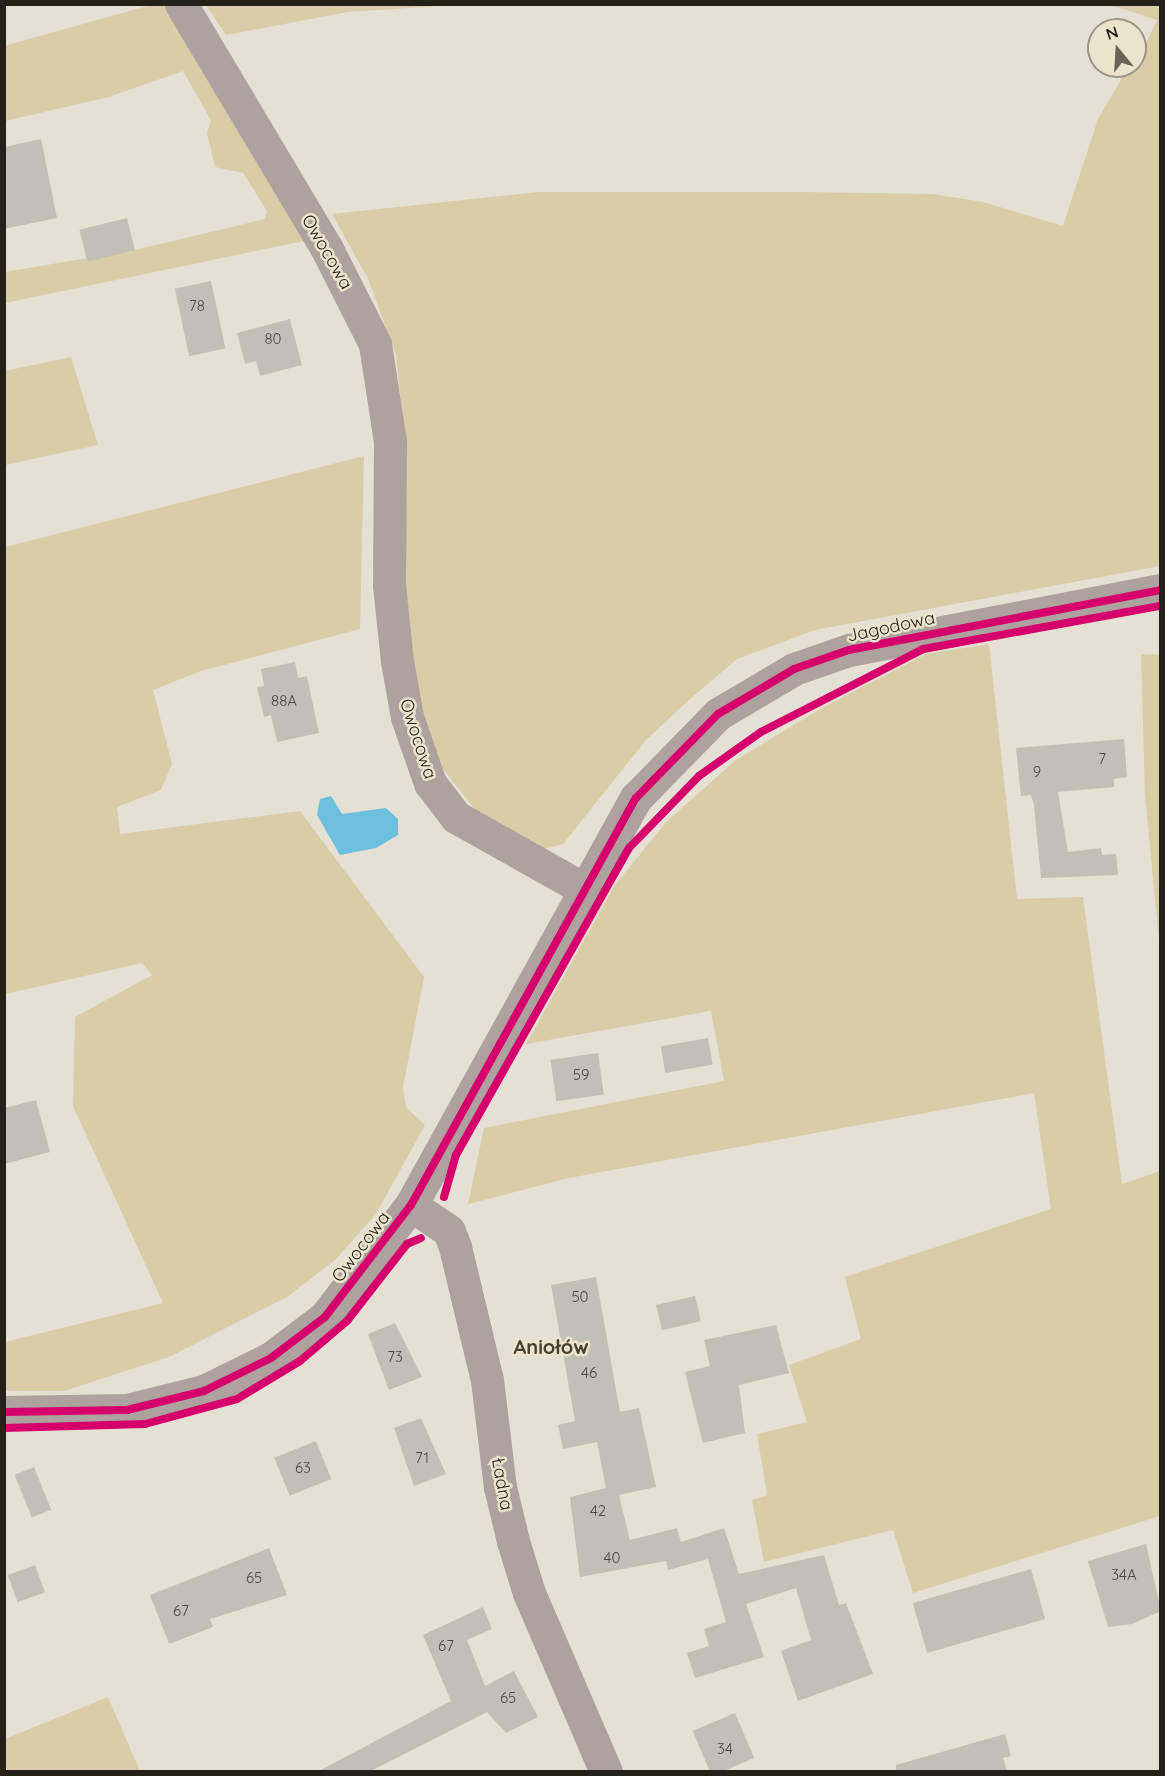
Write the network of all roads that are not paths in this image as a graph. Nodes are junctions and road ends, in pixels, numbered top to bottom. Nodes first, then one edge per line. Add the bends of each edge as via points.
1 (181, 4) edge
2 (1161, 590) edge
3 (582, 888) junction
4 (411, 1205) junction
5 (4, 1412) edge
6 (606, 1772) edge

1 - 3 street, Owocowa via 326,247 375,344 390,442 389,585 397,661 407,717 430,783 456,817
2 - 3 street, Jagodowa via 860,648 794,669 718,714 681,746 636,798
3 - 4 street, Owocowa
4 - 5 street, Owocowa via 325,1317 226,1383 127,1410
4 - 6 street, Ładna via 449,1232 455,1247 487,1380 500,1486 513,1541 529,1593

